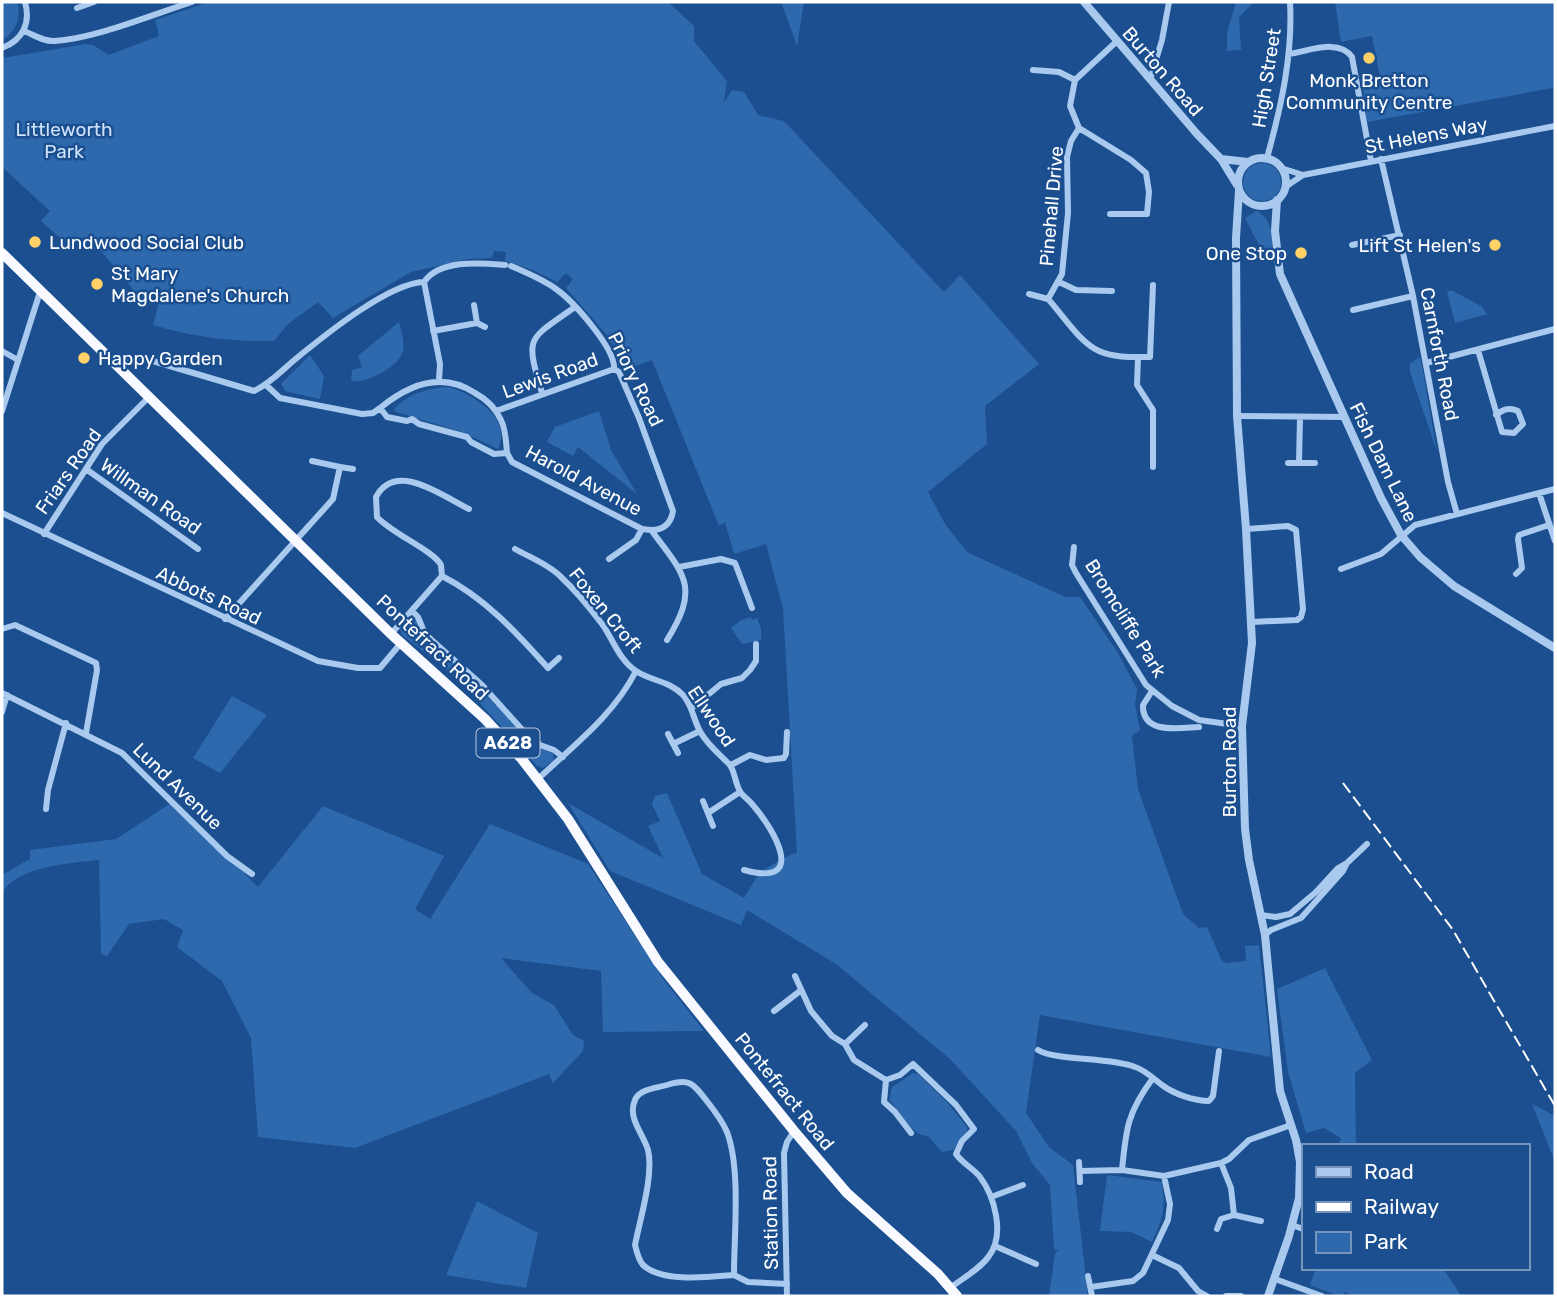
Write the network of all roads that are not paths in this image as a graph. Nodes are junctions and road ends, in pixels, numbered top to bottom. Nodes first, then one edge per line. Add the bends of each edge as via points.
1 (25, 2) edge
2 (94, 2) edge
3 (192, 2) edge
4 (1083, 2) edge
5 (1169, 2) edge
6 (1290, 2) edge
7 (76, 8) dead end
8 (24, 31) junction
9 (1116, 41) junction
10 (2, 48) edge
11 (1289, 54) junction
12 (1033, 70) dead end
13 (1075, 80) junction
14 (1150, 80) junction
15 (1555, 126) edge
16 (1079, 128) junction
17 (1267, 158) junction
18 (1221, 159) junction
19 (1381, 159) junction
20 (1371, 161) junction
21 (1248, 162) junction
22 (1281, 168) junction
23 (1303, 175) junction
24 (1285, 187) junction
25 (1238, 188) junction
26 (1277, 200) junction
27 (1259, 206) junction
28 (1110, 214) dead end
29 (1237, 219) junction
30 (1275, 223) junction
31 (1399, 235) junction
32 (1352, 245) dead end
33 (2, 253) edge
34 (424, 282) junction
35 (1059, 282) junction
36 (1153, 285) dead end
37 (1112, 290) dead end
38 (40, 292) junction
39 (1029, 294) dead end
40 (1413, 296) junction
41 (1048, 299) junction
42 (474, 305) dead end
43 (575, 307) junction
44 (1353, 310) dead end
45 (477, 323) junction
46 (485, 327) dead end
47 (1555, 329) edge
48 (433, 331) junction
49 (1478, 350) junction
50 (2, 351) edge
51 (1138, 357) junction
52 (18, 360) junction
53 (1426, 363) junction
54 (119, 368) junction
55 (614, 369) junction
56 (439, 380) junction
57 (266, 385) junction
58 (542, 393) junction
59 (149, 397) junction
60 (380, 408) junction
61 (2, 411) edge
62 (496, 411) junction
63 (1496, 415) junction
64 (1237, 416) junction
65 (1300, 417) junction
66 (1344, 417) junction
67 (507, 453) junction
68 (312, 461) dead end
69 (1288, 463) dead end
70 (1299, 463) junction
71 (1315, 463) dead end
72 (340, 467) junction
73 (1153, 467) dead end
74 (86, 469) junction
75 (353, 470) dead end
76 (1555, 489) edge
77 (1539, 493) junction
78 (469, 509) dead end
79 (2, 513) edge
80 (1457, 514) junction
81 (1549, 525) junction
82 (642, 529) junction
83 (1246, 529) junction
84 (651, 530) junction
85 (44, 534) junction
86 (1401, 535) junction
87 (295, 539) junction
88 (1555, 541) edge
89 (1074, 547) dead end
90 (198, 549) dead end
91 (514, 549) dead end
92 (609, 559) dead end
93 (679, 567) junction
94 (1341, 569) dead end
95 (1516, 574) dead end
96 (442, 576) junction
97 (752, 608) dead end
98 (412, 611) junction
99 (225, 620) junction
100 (1252, 622) junction
101 (2, 629) edge
102 (391, 634) junction
103 (667, 640) dead end
104 (401, 643) junction
105 (756, 644) dead end
106 (1555, 648) edge
107 (559, 658) dead end
108 (753, 666) junction
109 (760, 670) dead end
110 (636, 671) junction
111 (1152, 691) junction
112 (4, 694) edge
113 (692, 708) junction
114 (2, 712) edge
115 (66, 723) junction
116 (1242, 726) junction
117 (1199, 727) dead end
118 (700, 731) junction
119 (787, 732) dead end
120 (86, 733) junction
121 (668, 734) dead end
122 (673, 744) junction
123 (678, 754) dead end
124 (564, 757) junction
125 (731, 765) junction
126 (538, 779) junction
127 (740, 792) junction
128 (703, 801) dead end
129 (46, 810) dead end
130 (708, 813) junction
131 (713, 826) dead end
132 (1367, 844) dead end
133 (1347, 863) junction
134 (780, 868) junction
135 (744, 870) dead end
136 (252, 874) dead end
137 (789, 874) dead end
138 (1261, 915) junction
139 (1265, 935) junction
140 (795, 976) dead end
141 (800, 991) junction
142 (774, 1010) dead end
143 (865, 1025) dead end
144 (845, 1044) junction
145 (1038, 1050) dead end
146 (1219, 1051) dead end
147 (1052, 1055) junction
148 (1050, 1064) dead end
149 (1153, 1078) junction
150 (886, 1080) junction
151 (1291, 1125) junction
152 (794, 1131) junction
153 (911, 1133) dead end
154 (1079, 1162) dead end
155 (1301, 1162) edge
156 (1221, 1163) junction
157 (1122, 1170) junction
158 (1080, 1171) junction
159 (1164, 1175) junction
160 (1080, 1182) dead end
161 (1023, 1185) dead end
162 (991, 1197) junction
163 (1234, 1215) junction
164 (1261, 1221) dead end
165 (1292, 1225) junction
166 (1302, 1229) edge
167 (1217, 1230) dead end
168 (995, 1247) junction
169 (1152, 1255) junction
170 (1036, 1264) dead end
171 (734, 1275) junction
172 (1088, 1276) dead end
173 (1275, 1279) junction
174 (787, 1284) junction
175 (1091, 1287) junction
176 (954, 1292) edge
177 (787, 1296) edge
178 (1092, 1296) edge
179 (1206, 1296) edge
180 (1226, 1296) edge
181 (1241, 1296) edge
182 (1268, 1296) edge
183 (1322, 1296) edge

1 - 8 street
2 - 7 street
3 - 8 street via 99,33 55,41
4 - 9 street, Burton Road
5 - 14 street
6 - 11 street, High Street
8 - 10 street
9 - 13 street
9 - 14 street, Burton Road
11 - 17 street, High Street
11 - 20 street via 1336,46 1349,53
12 - 13 street via 1059,72
13 - 16 street via 1070,106
14 - 18 street, Burton Road
15 - 19 street, St Helens Way
16 - 28 street via 1146,173 1147,214
16 - 35 street, Pinehall Drive via 1068,157 1068,213
17 - 21 street
17 - 22 street
18 - 21 street
18 - 25 street, Burton Road
19 - 20 street, St Helens Way
19 - 31 street, Carnforth Road
20 - 23 street, St Helens Way
21 - 25 street via 1239,172
22 - 23 street, St Helens Way
22 - 24 street
23 - 24 street, St Helens Way
24 - 26 street
25 - 27 street via 1245,200
25 - 29 street, Burton Road
26 - 27 street
26 - 30 street, Fish Dam Lane
27 - 29 street via 1247,209
27 - 30 street
29 - 64 street, Burton Road
30 - 66 street, Fish Dam Lane via 1280,274
31 - 32 street
31 - 40 street, Carnforth Road
33 - 38 highway, Pontefract Road / A628
34 - 43 street, Priory Road via 449,267 508,265 558,290
34 - 48 street
34 - 57 street, Priory Road via 401,287 350,317
35 - 37 street via 1076,289
35 - 41 street, Pinehall Drive
36 - 51 street via 1150,357
38 - 52 street
38 - 54 highway, Pontefract Road / A628
39 - 41 street
40 - 44 street
40 - 53 street, Carnforth Road
41 - 51 street via 1098,351
42 - 45 street
43 - 55 street, Priory Road via 612,357
43 - 58 street via 533,341 531,355
45 - 46 street
45 - 48 street
47 - 49 street
48 - 56 street
49 - 53 street
49 - 63 street
50 - 52 street
51 - 73 street via 1137,385 1153,410
52 - 61 street
53 - 80 street, Carnforth Road
54 - 57 street, Harold Avenue via 136,356 254,391
54 - 59 highway, Pontefract Road / A628
55 - 58 street, Lewis Road
55 - 84 street, Priory Road via 639,418 673,511 667,524
56 - 60 street via 404,391
56 - 62 street via 472,390
57 - 60 street, Harold Avenue via 280,398 316,406 362,414
58 - 62 street, Lewis Road
59 - 74 street, Friars Road via 102,444
59 - 87 highway, Pontefract Road / A628
60 - 67 street, Harold Avenue via 387,417 412,419 463,436 494,454
62 - 67 street via 505,431
63 - 63 street via 1502,432 1514,433 1522,424 1518,411 1506,409
64 - 65 street
64 - 83 street, Burton Road
65 - 66 street
65 - 70 street
66 - 86 street, Fish Dam Lane
67 - 82 street, Harold Avenue via 512,462
68 - 72 street
69 - 70 street
70 - 71 street
72 - 75 street
72 - 87 street via 333,499
74 - 85 street, Friars Road
74 - 90 street, Willman Road
76 - 77 street
77 - 80 street
77 - 81 street
78 - 96 street via 401,479 386,484 376,497 377,517 433,556
79 - 85 street, Abbots Road
80 - 86 street via 1415,525
81 - 88 street
81 - 95 street via 1519,535 1522,568
82 - 84 street, Harold Avenue
82 - 92 street via 636,540
83 - 100 street, Burton Road
83 - 100 street via 1288,526 1296,530 1303,597 1303,614 1297,620
84 - 93 street, Harold Avenue
85 - 99 street, Abbots Road
86 - 94 street via 1381,554
86 - 106 street, Fish Dam Lane via 1454,586
87 - 99 street
87 - 102 highway, Pontefract Road / A628
89 - 111 street, Bromcliffe Park via 1076,573
91 - 110 street, Foxen Croft via 560,576
93 - 97 street via 721,559 735,563
93 - 103 street, Harold Avenue via 685,579 685,597
96 - 98 street
96 - 107 street via 505,621 548,668
98 - 102 street
98 - 124 street, Pontefract Road via 425,634 482,685 527,735
99 - 104 street, Abbots Road via 303,656 334,665 380,668
100 - 116 street, Burton Road
101 - 120 street via 15,625 96,663
102 - 104 highway, Pontefract Road / A628
104 - 126 highway, Pontefract Road / A628 via 485,719
105 - 108 street
108 - 109 street
108 - 113 street via 742,678 722,684
110 - 113 street, Ellwood via 670,685
110 - 124 street via 607,715
111 - 116 street, Bromcliffe Park via 1199,720
111 - 117 street via 1143,705 1150,723 1164,729
112 - 114 street
112 - 115 street, Lund Avenue
113 - 118 street, Ellwood
115 - 120 street, Lund Avenue
115 - 129 street
116 - 138 street, Burton Road via 1248,860
118 - 122 street
118 - 125 street, Ellwood
119 - 125 street via 784,758 766,760 750,755
120 - 136 street, Lund Avenue via 122,752 227,856
121 - 122 street
122 - 123 street
124 - 126 street
125 - 127 street, Ellwood
126 - 152 highway, Pontefract Road / A628 via 658,962
127 - 130 street
127 - 134 street, Ellwood via 766,823 782,853
128 - 130 street
130 - 131 street
132 - 133 street
133 - 138 street via 1290,915
133 - 139 street via 1301,918
134 - 135 street via 762,875
134 - 137 street
138 - 139 street, Burton Road
139 - 151 street, Burton Road via 1279,1080
140 - 141 street
141 - 142 street
141 - 144 street via 811,1011
143 - 144 street
144 - 150 street via 854,1060
145 - 147 street
146 - 149 street via 1209,1101 1177,1093
147 - 148 street
147 - 149 street via 1133,1066
149 - 157 street via 1130,1115
150 - 153 street via 884,1102
150 - 162 street via 900,1076 913,1064 956,1105 974,1129 956,1154 979,1175
151 - 155 street, Burton Road
151 - 156 street via 1250,1140
152 - 174 street, Station Road via 784,1153
152 - 176 highway, Pontefract Road / A628 via 847,1193
154 - 158 street
155 - 165 street, Burton Road
156 - 159 street
156 - 163 street via 1231,1188
157 - 158 street
157 - 159 street
158 - 160 street
159 - 169 street via 1169,1212
161 - 162 street
162 - 168 street via 997,1221
163 - 164 street
163 - 167 street via 1221,1219
165 - 166 street
165 - 173 street, Burton Road
168 - 170 street
168 - 176 street
169 - 175 street via 1133,1281
169 - 179 street via 1179,1268
171 - 171 street via 733,1163 722,1120 687,1082 640,1093 633,1111 648,1150 649,1168 635,1245 638,1257 643,1265 668,1277
171 - 174 street via 748,1282
172 - 175 street
173 - 182 street, Burton Road
173 - 183 street
174 - 177 street, Station Road
175 - 178 street
180 - 181 street

